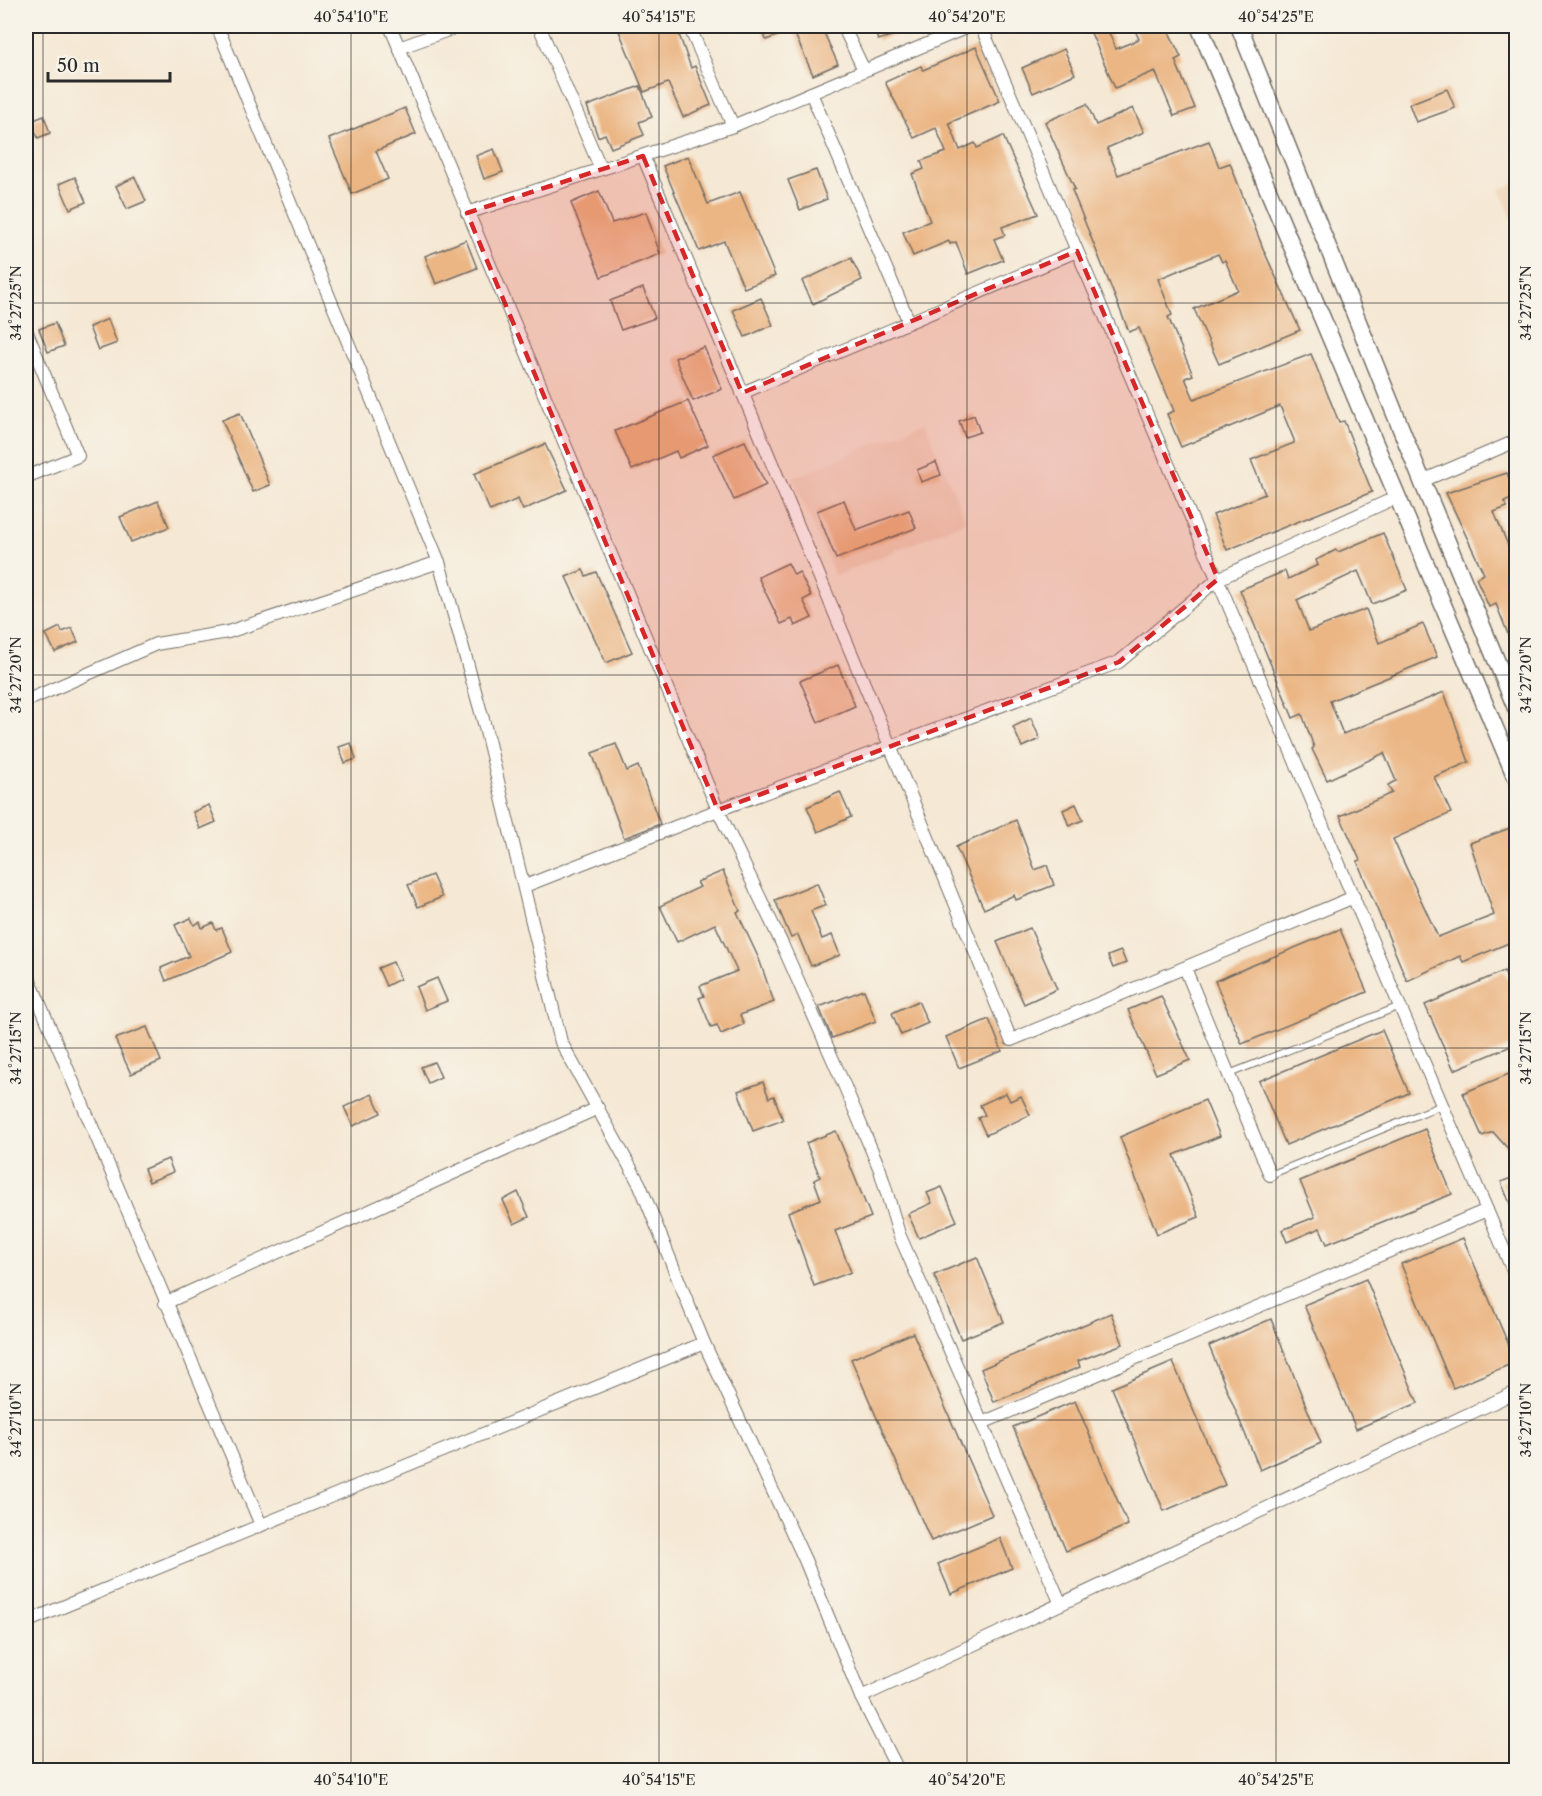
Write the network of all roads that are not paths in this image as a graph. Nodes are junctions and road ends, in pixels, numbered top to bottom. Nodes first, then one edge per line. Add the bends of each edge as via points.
1 (217, 26) edge
2 (390, 26) edge
3 (459, 26) edge
4 (539, 26) edge
5 (690, 26) edge
6 (843, 26) edge
7 (970, 26) edge
8 (981, 26) edge
9 (1199, 26) edge
10 (1239, 26) edge
11 (399, 48) junction
12 (864, 70) junction
13 (811, 93) junction
14 (733, 126) junction
15 (643, 156) junction
16 (601, 169) junction
17 (467, 213) junction
18 (1077, 251) junction
19 (909, 322) junction
20 (26, 330) edge
21 (742, 393) junction
22 (1515, 445) edge
23 (26, 477) edge
24 (1422, 481) junction
25 (1397, 497) junction
26 (439, 562) junction
27 (1218, 579) junction
28 (26, 701) edge
29 (1516, 708) edge
30 (891, 746) junction
31 (1516, 778) edge
32 (718, 810) junction
33 (525, 886) junction
34 (1354, 897) junction
35 (1185, 968) junction
36 (26, 971) edge
37 (1400, 1006) junction
38 (1228, 1074) junction
39 (1443, 1105) junction
40 (598, 1108) junction
41 (1270, 1175) joint
42 (1487, 1210) junction
43 (1516, 1278) edge
44 (165, 1303) junction
45 (704, 1343) junction
46 (1516, 1392) edge
47 (982, 1423) junction
48 (261, 1525) junction
49 (1061, 1604) junction
50 (26, 1622) edge
51 (861, 1696) junction
52 (898, 1770) edge

1 - 26 street
2 - 11 street
3 - 11 street
4 - 16 street
5 - 14 street
6 - 12 street
7 - 12 street
8 - 18 street
9 - 25 street
10 - 24 street
11 - 17 street
12 - 13 street
13 - 14 street
13 - 19 street
14 - 15 street
15 - 16 street
15 - 21 street
16 - 17 street
17 - 32 street
18 - 19 street
18 - 27 street
19 - 21 street
20 - 23 street via 78,456
21 - 30 street
22 - 24 street
24 - 29 street
25 - 27 street
25 - 31 street
26 - 28 street via 228,632 156,644
26 - 33 street
27 - 30 street via 1119,662
27 - 34 street
30 - 32 street
30 - 35 street via 1011,1040
32 - 33 street
32 - 47 street via 845,1087 880,1170 899,1234
33 - 40 street via 561,1042
34 - 35 street
34 - 37 street
35 - 38 street
36 - 44 street
37 - 38 lane
37 - 39 street
38 - 41 street
39 - 41 lane
39 - 42 street
40 - 44 street
40 - 45 street via 640,1185
42 - 43 street
42 - 47 street
44 - 48 street
45 - 48 street
45 - 51 street via 805,1560
46 - 49 street
47 - 49 street
48 - 50 street
49 - 51 street
51 - 52 street

